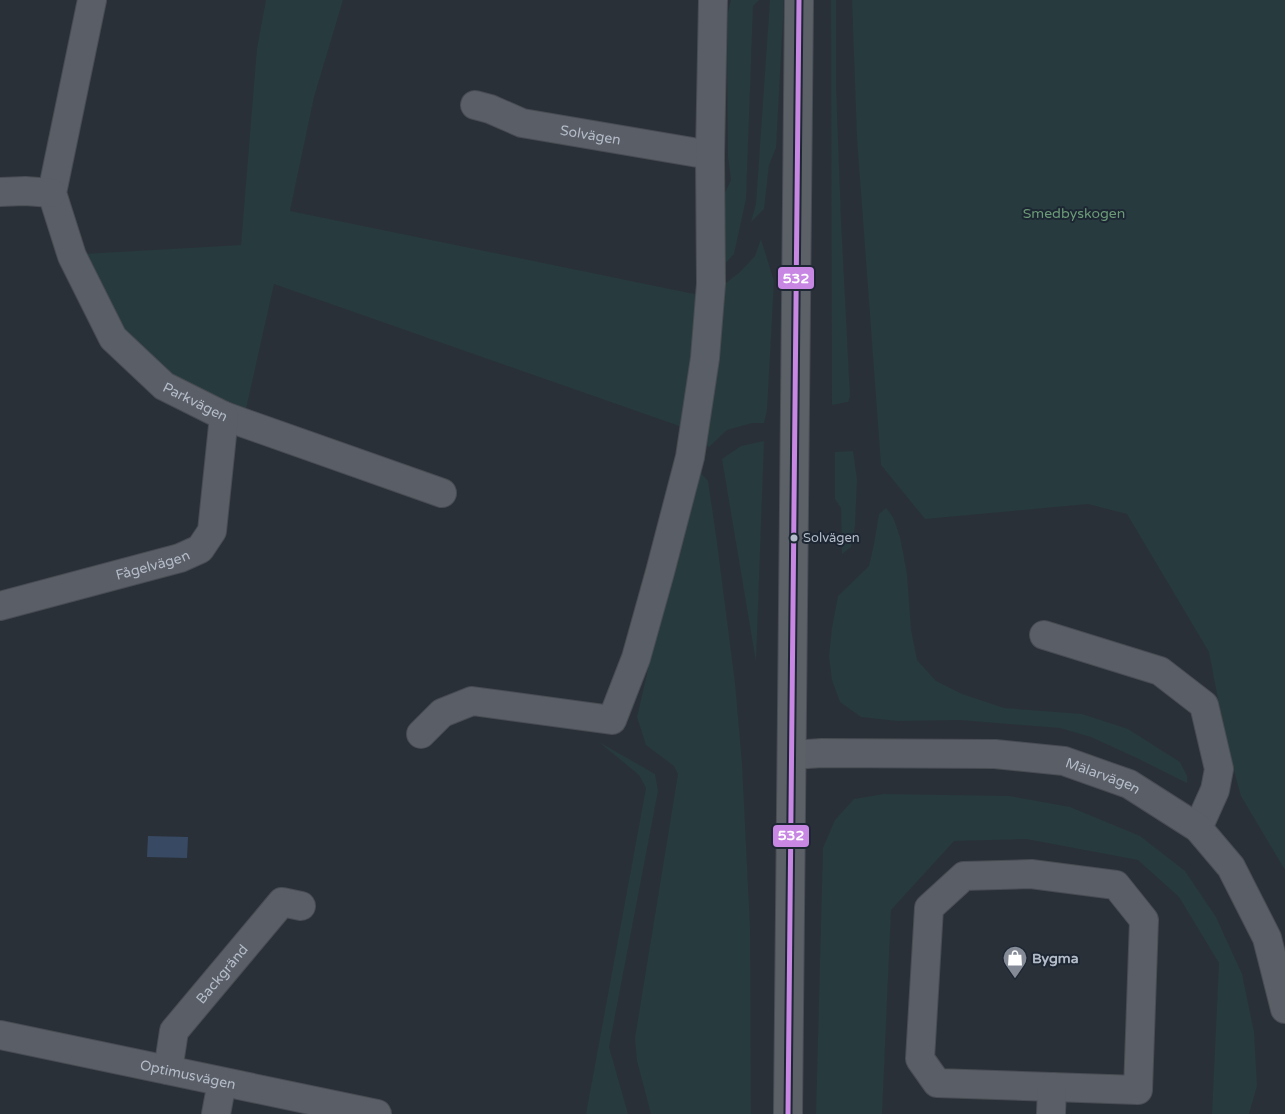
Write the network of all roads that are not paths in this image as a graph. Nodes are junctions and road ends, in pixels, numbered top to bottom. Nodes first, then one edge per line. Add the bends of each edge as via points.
1 (92, 0) edge
2 (713, 0) edge
3 (799, 0) edge
4 (475, 105) dead end
5 (710, 155) junction
6 (0, 192) edge
7 (52, 193) junction
8 (224, 416) junction
9 (442, 493) dead end
10 (0, 606) edge
11 (1044, 635) dead end
12 (421, 734) dead end
13 (792, 755) junction
14 (1198, 828) junction
15 (301, 906) dead end
16 (1285, 1009) edge
17 (0, 1035) edge
18 (168, 1070) junction
19 (222, 1082) junction
20 (1052, 1087) junction
21 (788, 1107) edge
22 (216, 1114) edge
23 (377, 1114) edge
24 (1051, 1114) edge

1 - 7 street, Parkvägen
2 - 5 street
3 - 13 main road
4 - 5 street, Solvägen via 522,123
5 - 12 street via 711,284 705,358 690,457 636,658 612,720 472,701 442,713
6 - 7 street
7 - 8 street, Parkvägen via 72,256 113,338 164,386
8 - 9 street, Parkvägen
8 - 10 street, Fågelvägen via 212,531 200,549 180,558
11 - 14 street via 1160,671 1204,704 1219,769 1215,790
13 - 14 street, Mälarvägen via 995,754 1064,761 1129,784
13 - 21 main road
14 - 16 street, Mälarvägen via 1231,867 1267,938
15 - 18 street, Backgränd via 282,902 174,1031
17 - 18 street, Optimusvägen
18 - 19 street, Optimusvägen
19 - 22 street
19 - 23 street, Optimusvägen
20 - 20 street via 1138,1090 1144,920 1116,884 1031,874 964,876 929,908 920,1059 937,1082
20 - 24 street

